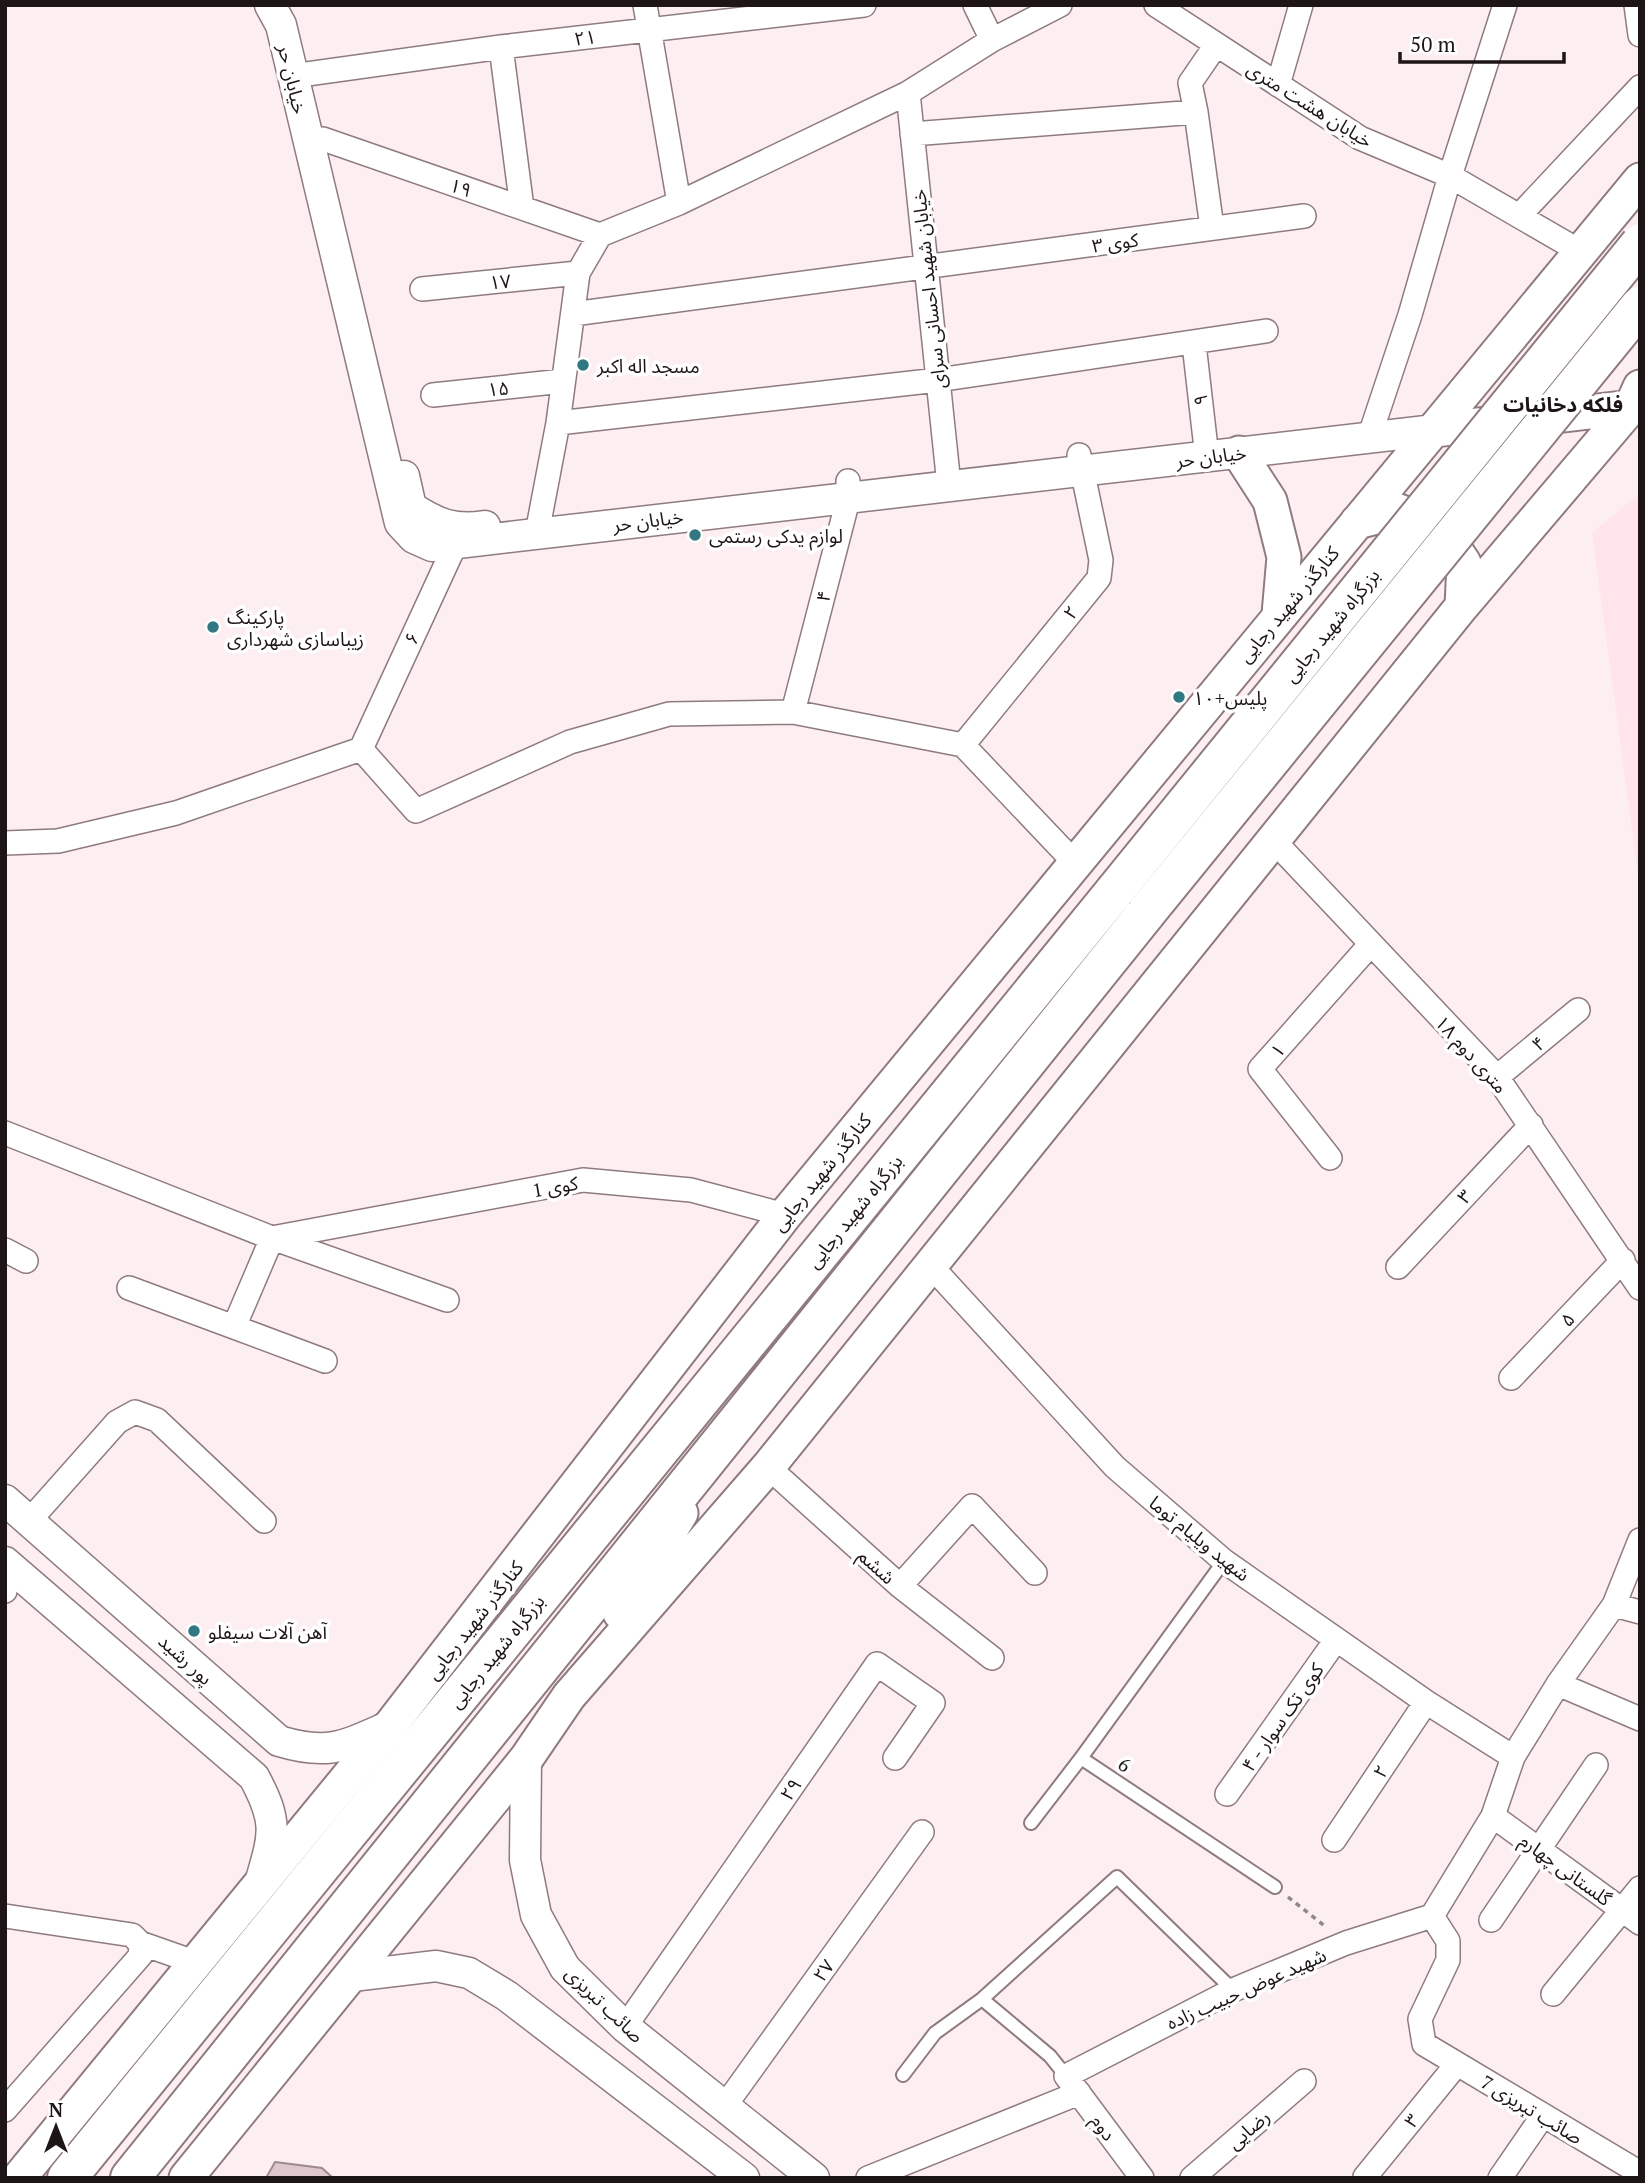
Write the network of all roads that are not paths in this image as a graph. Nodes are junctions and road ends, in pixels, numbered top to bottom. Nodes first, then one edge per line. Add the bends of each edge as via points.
1 (270, 5) edge
2 (288, 5) edge
3 (645, 5) edge
4 (864, 5) edge
5 (975, 5) edge
6 (1060, 5) edge
7 (1156, 5) edge
8 (1301, 5) edge
9 (1505, 5) edge
10 (1636, 5) edge
11 (649, 29) junction
12 (1640, 34) edge
13 (992, 40) junction
14 (1216, 45) junction
15 (501, 47) junction
16 (307, 74) junction
17 (1278, 85) junction
18 (1640, 87) edge
19 (908, 93) junction
20 (1196, 112) junction
21 (912, 134) junction
22 (323, 139) junction
23 (1450, 176) junction
24 (1640, 180) edge
25 (679, 203) junction
26 (522, 208) junction
27 (1304, 216) dead end
28 (1519, 216) junction
29 (1212, 228) junction
30 (600, 235) junction
31 (1640, 244) edge
32 (1581, 252) junction
33 (926, 268) junction
34 (578, 273) junction
35 (422, 289) dead end
36 (1640, 306) edge
37 (573, 314) junction
38 (1266, 331) dead end
39 (1194, 344) junction
40 (938, 380) junction
41 (563, 381) junction
42 (433, 395) dead end
43 (1638, 397) edge
44 (1443, 419) junction
45 (558, 424) junction
46 (1373, 427) junction
47 (1217, 450) junction
48 (1081, 463) junction
49 (948, 477) junction
50 (849, 488) junction
51 (1357, 522) junction
52 (539, 525) junction
53 (458, 537) junction
54 (1462, 606) junction
55 (1279, 614) junction
56 (793, 712) junction
57 (963, 745) junction
58 (361, 749) junction
59 (1275, 842) junction
60 (5, 843) edge
61 (1075, 863) junction
62 (1370, 945) junction
63 (1578, 1010) dead end
64 (1497, 1077) junction
65 (1531, 1125) junction
66 (5, 1133) edge
67 (1331, 1158) dead end
68 (785, 1215) junction
69 (272, 1238) junction
70 (5, 1250) edge
71 (1623, 1260) junction
72 (26, 1261) dead end
73 (931, 1266) junction
74 (1398, 1267) dead end
75 (129, 1288) dead end
76 (1640, 1288) edge
77 (447, 1300) dead end
78 (780, 1303) junction
79 (234, 1327) junction
80 (324, 1361) dead end
81 (1511, 1378) dead end
82 (726, 1439) junction
83 (768, 1467) junction
84 (5, 1500) edge
85 (30, 1520) junction
86 (264, 1521) dead end
87 (1640, 1540) edge
88 (534, 1544) junction
89 (1224, 1561) junction
90 (6, 1573) edge
91 (1035, 1573) dead end
92 (900, 1586) junction
93 (1614, 1605) junction
94 (1640, 1612) edge
95 (1336, 1640) junction
96 (992, 1658) dead end
97 (1558, 1684) junction
98 (569, 1696) junction
99 (1426, 1702) junction
100 (1640, 1719) edge
101 (390, 1726) junction
102 (1513, 1757) junction
103 (895, 1758) dead end
104 (1082, 1758) junction
105 (526, 1759) junction
106 (1596, 1765) dead end
107 (1227, 1794) dead end
108 (1493, 1816) junction
109 (1031, 1823) dead end
110 (922, 1832) dead end
111 (1334, 1840) dead end
112 (1539, 1849) junction
113 (1275, 1887) road end
114 (258, 1888) junction
115 (1640, 1888) edge
116 (5, 1916) edge
117 (1432, 1916) junction
118 (1632, 1917) edge
119 (1491, 1920) dead end
120 (140, 1943) junction
121 (197, 1963) junction
122 (352, 1976) junction
123 (1233, 1990) junction
124 (1553, 1994) dead end
125 (982, 1999) junction
126 (625, 2027) junction
127 (1457, 2064) junction
128 (903, 2074) dead end
129 (1304, 2081) dead end
130 (1073, 2084) junction
131 (724, 2107) junction
132 (5, 2110) edge
133 (1542, 2117) junction
134 (1631, 2173) edge
135 (1365, 2177) edge
136 (19, 2178) edge
137 (67, 2178) edge
138 (130, 2178) edge
139 (186, 2178) edge
140 (744, 2178) edge
141 (814, 2178) edge
142 (869, 2178) edge
143 (1142, 2178) edge
144 (1192, 2178) edge
145 (1500, 2178) edge

1 - 53 street, خیابان حر via 281,25 400,523 414,538 432,546
2 - 16 street, خیابان حر
3 - 11 street
4 - 11 street, ۲۱
5 - 13 street
6 - 13 street
7 - 14 street, خیابان هشت متری
8 - 17 street
9 - 23 street
10 - 12 street
11 - 15 street, ۲۱
11 - 25 street
13 - 19 street
14 - 17 street, خیابان هشت متری
14 - 20 street via 1190,83
15 - 16 street, ۲۱
15 - 26 street
16 - 22 street, خیابان حر
17 - 23 street, خیابان هشت متری via 1360,138
18 - 28 street
19 - 21 street, خیابان شهید احسانی سرای
19 - 25 street
20 - 21 street
20 - 29 street
21 - 33 street, خیابان شهید احسانی سرای
22 - 26 street, ۱۹
22 - 53 street, خیابان حر via 411,507
23 - 28 street, خیابان هشت متری
23 - 46 street
24 - 32 main road, کنارگذر شهید رجایی
25 - 30 street
26 - 30 street, ۱۹
27 - 29 street, کوی ۳
28 - 32 street, خیابان هشت متری
29 - 33 street, کوی ۳
30 - 34 street
31 - 78 highway, بزرگراه شهید رجایی, bridge
32 - 44 main road, کنارگذر شهید رجایی
33 - 37 street, کوی ۳
33 - 40 street, خیابان شهید احسانی سرای
34 - 35 street, ۱۷
34 - 37 street
36 - 82 highway, بزرگراه شهید رجایی, bridge
37 - 41 street
38 - 39 street
39 - 40 street
39 - 47 street, ۹
40 - 45 street
40 - 49 street, خیابان شهید احسانی سرای
41 - 42 street, ۱۵
41 - 45 street
43 - 44 main road
43 - 54 main road
44 - 46 street, خیابان حر
44 - 51 main road, کنارگذر شهید رجایی
45 - 52 street
46 - 47 street, خیابان حر
47 - 48 street, خیابان حر
47 - 55 main road via 1270,501 1284,556
48 - 49 street, خیابان حر
48 - 57 street, ۲ via 1101,560 1098,578
49 - 50 street, خیابان حر
50 - 52 street, خیابان حر
50 - 56 street, ۴
51 - 54 main road via 1399,512 1440,527 1464,563
51 - 55 main road, کنارگذر شهید رجایی
52 - 53 street, خیابان حر
53 - 58 street, ۶
54 - 59 main road
55 - 61 main road, کنارگذر شهید رجایی
56 - 57 street
56 - 58 street via 669,714 570,742 416,811
57 - 61 street
58 - 60 street via 176,813 58,841
59 - 62 street, ۱۸ متری دوم
59 - 73 main road
61 - 68 main road, کنارگذر شهید رجایی
62 - 64 street, ۱۸ متری دوم
62 - 67 street, ۱ via 1260,1069
63 - 64 street, ۴
64 - 65 street, ۱۸ متری دوم
65 - 71 street, ۱۸ متری دوم
65 - 74 street, ۳
66 - 69 street
68 - 69 street, کوی 1 via 691,1190 583,1180
68 - 88 main road, کنارگذر شهید رجایی
69 - 77 street
69 - 79 street
70 - 72 street
71 - 76 street, ۱۸ متری دوم
71 - 81 street, ۵
73 - 83 main road
73 - 89 street, شهید ویلیام توما via 1115,1467
75 - 79 street
78 - 88 main road
78 - 137 highway, بزرگراه شهید رجایی
79 - 80 street
82 - 98 main road
82 - 138 highway, بزرگراه شهید رجایی
83 - 92 street, ششم
83 - 98 main road
84 - 85 street, پور رشید
85 - 86 street via 117,1422 135,1412 157,1420
85 - 101 street, پور رشید via 279,1741 309,1750 341,1747
87 - 93 street
88 - 101 main road, کنارگذر شهید رجایی
89 - 95 street, شهید ویلیام توما
89 - 104 lane
90 - 114 street via 254,1777 270,1806 273,1837
91 - 92 street via 972,1506
92 - 96 street, ششم
93 - 94 street
93 - 97 street
95 - 99 street, شهید ویلیام توما
95 - 107 street, ۴ - کوی تک سوار
97 - 100 street
97 - 102 street
98 - 105 main road
99 - 102 street, شهید ویلیام توما
99 - 111 street, ۲
101 - 114 main road, کنارگذر شهید رجایی
102 - 108 street
103 - 126 street, ۲۹ via 933,1703 877,1664
104 - 109 lane
104 - 113 lane, 6
105 - 122 main road
105 - 126 street, صائب تبریزی via 526,1860 536,1915 565,1968
106 - 112 street
108 - 112 street, گلستانی چهارم
108 - 117 street
110 - 131 street, ۲۷
112 - 118 street, گلستانی چهارم
112 - 119 street
114 - 121 main road, کنارگذر شهید رجایی
115 - 118 street
116 - 120 street via 132,1935
117 - 123 street, شهید عوض حبیب زاده via 1346,1943
117 - 127 street, صائب تبریزی 7 via 1448,1941 1448,1959 1420,2019 1424,2044
118 - 124 street
120 - 121 street
120 - 132 street via 141,1955
121 - 136 main road, کنارگذر شهید رجایی
122 - 139 main road
122 - 140 street via 436,1966 469,1973 507,1996
123 - 125 lane via 1117,1877
123 - 130 street, شهید عوض حبیب زاده
125 - 128 lane via 935,2033
125 - 130 lane via 1051,2056
126 - 131 street, صائب تبریزی
127 - 133 street, صائب تبریزی 7
127 - 135 street, ۳
129 - 144 street, رضایی
130 - 142 street, شهید عوض حبیب زاده
130 - 143 street, دوم
131 - 141 street, صائب تبریزی
133 - 134 street, صائب تبریزی 7
133 - 145 street

